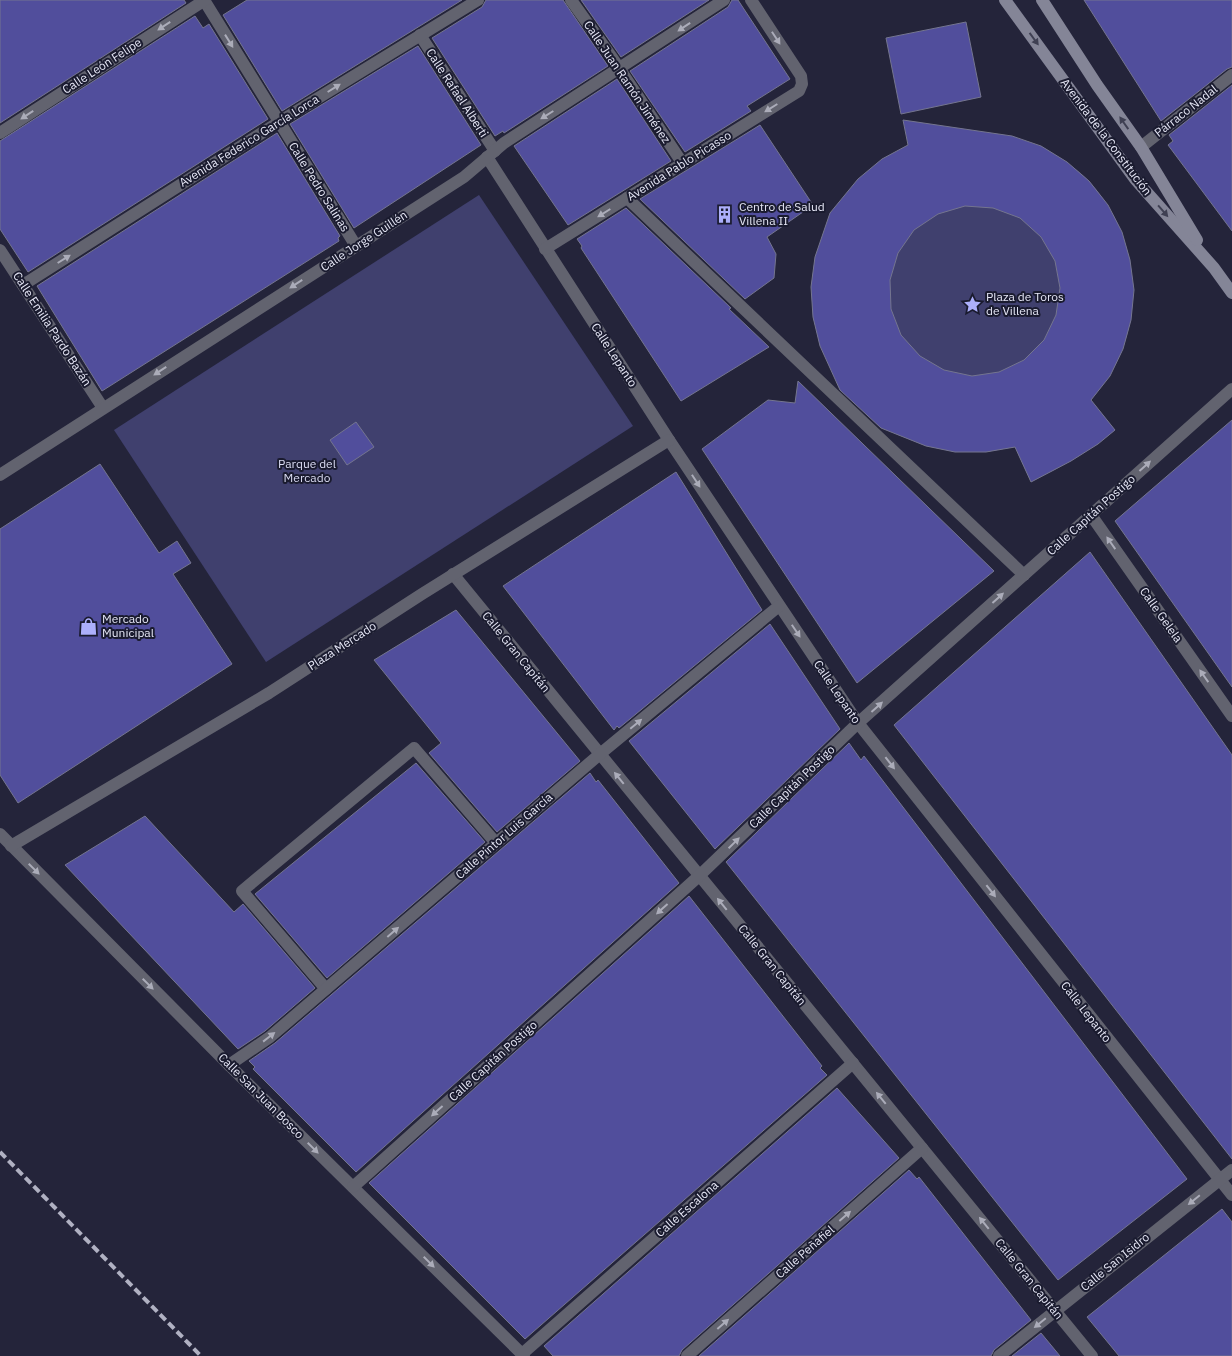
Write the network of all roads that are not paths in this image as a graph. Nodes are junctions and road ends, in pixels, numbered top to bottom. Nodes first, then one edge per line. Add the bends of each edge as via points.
1 (204, 0) edge
2 (478, 0) edge
3 (571, 0) edge
4 (724, 0) edge
5 (751, 0) edge
6 (1005, 0) edge
7 (1042, 0) edge
8 (420, 35) junction
9 (620, 69) junction
10 (1232, 75) edge
11 (279, 122) junction
12 (0, 132) edge
13 (1140, 147) junction
14 (491, 154) junction
15 (683, 164) junction
16 (628, 198) junction
17 (356, 246) junction
18 (545, 249) junction
19 (0, 250) edge
20 (1214, 268) junction
21 (22, 285) junction
22 (1232, 293) edge
23 (1232, 389) edge
24 (104, 408) junction
25 (669, 440) junction
26 (0, 475) edge
27 (1091, 515) junction
28 (453, 574) junction
29 (1024, 575) junction
30 (779, 606) junction
31 (1232, 716) edge
32 (858, 723) junction
33 (600, 754) junction
34 (0, 834) edge
35 (496, 843) junction
36 (11, 846) junction
37 (699, 876) junction
38 (326, 989) junction
39 (852, 1063) junction
40 (229, 1065) junction
41 (922, 1148) junction
42 (1232, 1170) edge
43 (1219, 1179) junction
44 (353, 1187) junction
45 (1232, 1195) edge
46 (1056, 1311) junction
47 (523, 1355) edge
48 (687, 1356) edge
49 (1000, 1356) edge
50 (1092, 1356) edge

1 -> 11 street, Calle Pedro Salinas
1 -> 12 street, Calle León Felipe
2 - 8 street, Avenida Federico García Lorca
3 - 9 street, Calle Juan Ramón Jiménez
4 -> 9 street, Calle Jorge Guillén
5 -> 15 street, Avenida Pablo Picasso via 801,76 802,84 799,91
6 -> 20 street, Avenida de la Constitución via 1135,179
13 -> 7 street
11 -> 8 street, Avenida Federico García Lorca
8 - 14 street, Calle Rafael Alberti
9 -> 14 street, Calle Jorge Guillén
9 - 15 street, Calle Juan Ramón Jiménez
10 - 13 street, Párraco Nadal
11 - 17 street, Calle Pedro Salinas
21 -> 11 street, Avenida Federico García Lorca
13 - 20 street
14 - 17 street, Calle Jorge Guillén via 464,176
14 - 18 street, Calle Lepanto
15 - 16 street, Avenida Pablo Picasso
16 -> 18 street, Avenida Pablo Picasso
16 - 29 street
17 -> 24 street, Calle Jorge Guillén
18 - 25 street, Calle Lepanto
19 - 21 street, Calle Emilia Pardo Bazán
20 - 22 street, Avenida de la Constitución
21 - 24 street, Calle Emilia Pardo Bazán
27 -> 23 street, Calle Capitán Postigo
24 - 26 street, Calle Jorge Guillén
25 - 28 street, Plaza Mercado
25 -> 30 street, Calle Lepanto
27 - 29 street, Calle Capitán Postigo
31 -> 27 street, Calle Gelela
28 - 33 street, Calle Gran Capitán
28 - 36 street, Plaza Mercado via 269,693
32 -> 29 street, Calle Capitán Postigo
30 -> 32 street, Calle Lepanto
33 -> 30 street, Calle Pintor Luis García
37 -> 32 street, Calle Capitán Postigo
32 -> 43 street, Calle Lepanto
33 - 35 street, Calle Pintor Luis García
37 -> 33 street, Calle Gran Capitán
34 - 36 street, Calle San Juan Bosco
38 -> 35 street, Calle Pintor Luis García
35 - 38 street via 414,748 242,892
36 -> 40 street, Calle San Juan Bosco
39 -> 37 street, Calle Gran Capitán
37 -> 44 street, Calle Capitán Postigo
40 -> 38 street, Calle Pintor Luis García via 270,1037
41 -> 39 street, Calle Gran Capitán
39 - 47 street, Calle Escalona
40 -> 44 street, Calle San Juan Bosco
46 -> 41 street, Calle Gran Capitán
48 -> 41 street, Calle Peñafiel
42 - 43 street, Calle San Isidro
43 - 45 street, Calle Lepanto
43 -> 46 street, Calle San Isidro
44 -> 47 street, Calle San Juan Bosco
46 -> 49 street, Calle San Isidro
46 - 50 street, Calle Gran Capitán

